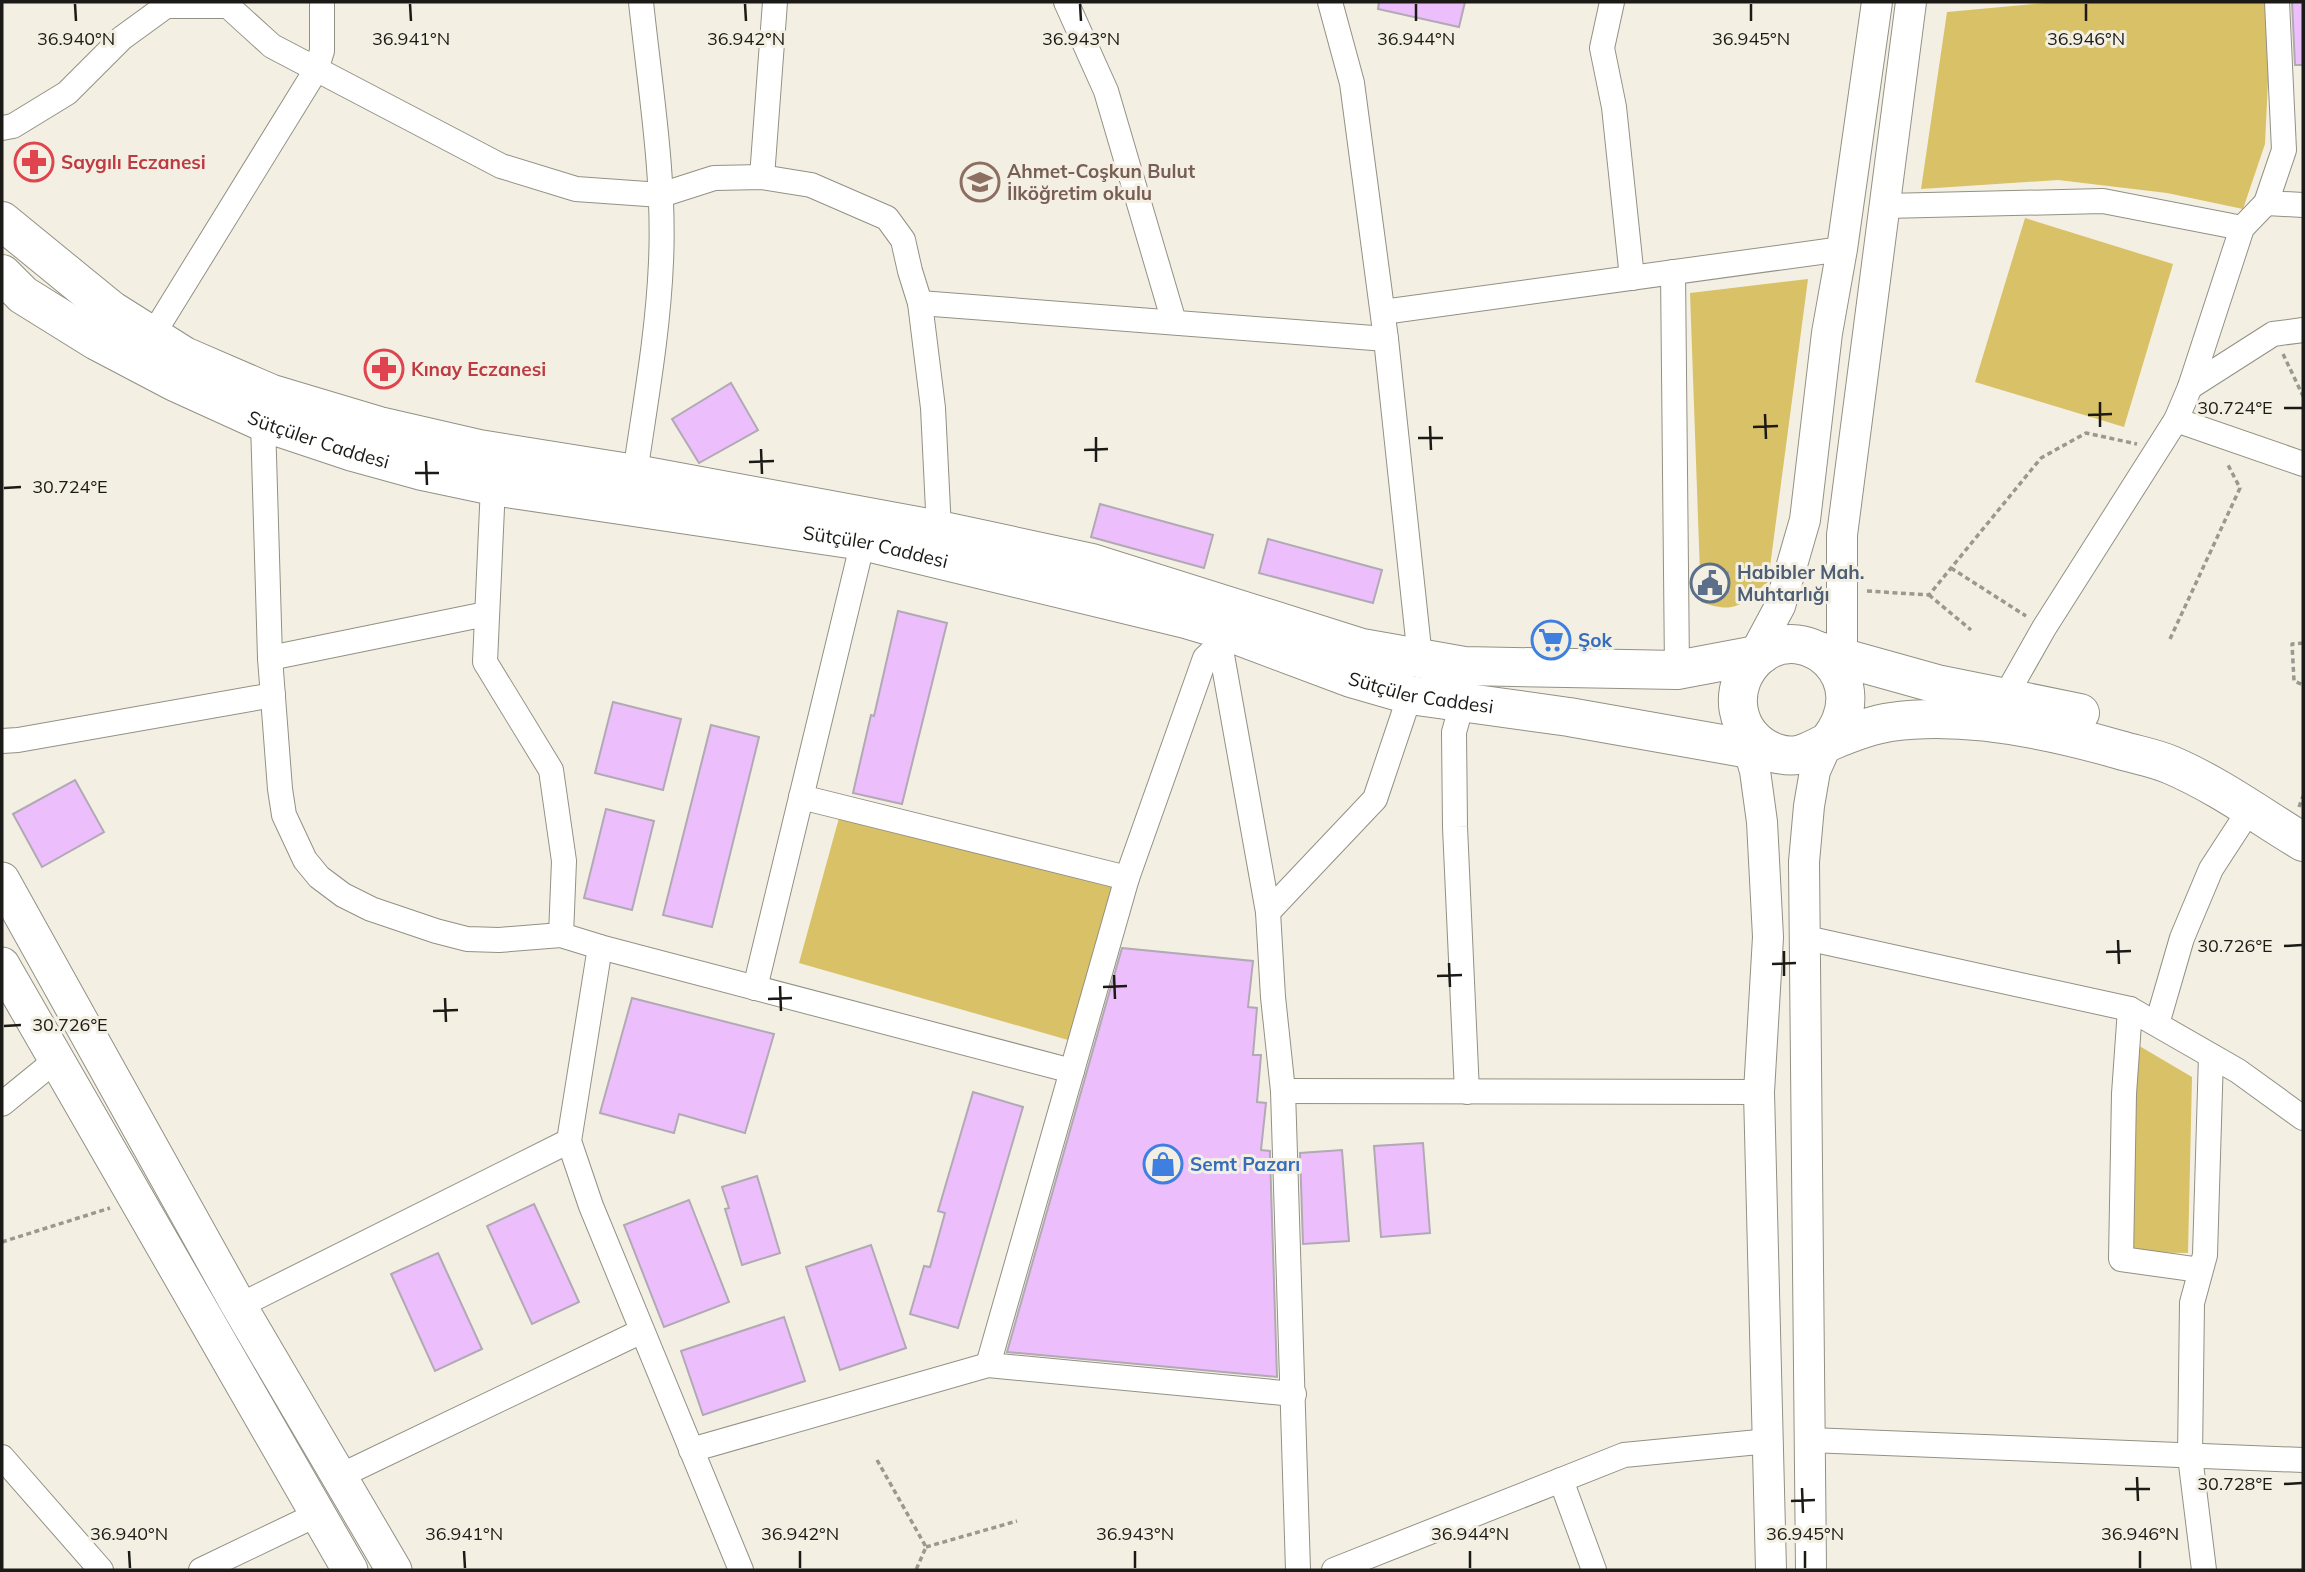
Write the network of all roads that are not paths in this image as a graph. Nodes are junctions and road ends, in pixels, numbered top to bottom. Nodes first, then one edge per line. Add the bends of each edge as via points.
1 (322, 2) edge
2 (641, 2) edge
3 (775, 2) edge
4 (1066, 2) edge
5 (1330, 2) edge
6 (1612, 2) edge
7 (1877, 2) edge
8 (1910, 2) edge
9 (2277, 2) edge
10 (316, 70) junction
11 (2, 128) edge
12 (762, 177) junction
13 (661, 195) junction
14 (2266, 203) junction
15 (2303, 205) edge
16 (1885, 206) junction
17 (2, 221) edge
18 (2242, 228) junction
19 (1842, 249) junction
20 (1673, 272) junction
21 (2, 274) edge
22 (1632, 278) junction
23 (920, 303) junction
24 (1383, 312) junction
25 (1174, 322) junction
26 (2303, 330) edge
27 (152, 336) junction
28 (1386, 339) junction
29 (2190, 387) junction
30 (2176, 420) junction
31 (263, 422) junction
32 (2303, 464) edge
33 (635, 474) junction
34 (493, 485) junction
35 (939, 530) junction
36 (863, 541) junction
37 (486, 614) junction
38 (1222, 637) junction
39 (270, 658) junction
40 (1420, 658) junction
41 (1754, 658) junction
42 (1833, 661) junction
43 (1677, 670) junction
44 (273, 695) junction
45 (1409, 695) junction
46 (2005, 697) junction
47 (1462, 704) junction
48 (1755, 740) junction
49 (2, 741) edge
50 (1828, 742) junction
51 (801, 797) junction
52 (2250, 809) junction
53 (2302, 816) edge
54 (1127, 878) junction
55 (2, 880) edge
56 (1268, 912) junction
57 (561, 936) junction
58 (1806, 938) junction
59 (600, 947) junction
60 (2, 965) edge
61 (755, 988) junction
62 (2130, 1009) junction
63 (2157, 1024) junction
64 (2211, 1056) junction
65 (56, 1060) junction
66 (1072, 1071) junction
67 (1283, 1091) junction
68 (1467, 1091) junction
69 (1759, 1092) junction
70 (1807, 1094) junction
71 (2, 1104) edge
72 (2303, 1118) edge
73 (569, 1141) junction
74 (2200, 1270) junction
75 (239, 1306) junction
76 (642, 1331) junction
77 (988, 1365) junction
78 (1294, 1394) junction
79 (1810, 1440) junction
80 (1769, 1441) junction
81 (691, 1450) junction
82 (2, 1457) edge
83 (2190, 1457) junction
84 (2303, 1460) edge
85 (340, 1476) junction
86 (1561, 1480) junction
87 (318, 1514) junction
88 (101, 1570) edge
89 (201, 1570) edge
90 (350, 1570) edge
91 (394, 1570) edge
92 (741, 1570) edge
93 (1298, 1570) edge
94 (1334, 1570) edge
95 (1594, 1570) edge
96 (1771, 1570) edge
97 (1811, 1570) edge
98 (2204, 1570) edge

1 - 10 street via 322,51
2 - 13 street
3 - 12 street
4 - 25 street via 1106,91
5 - 24 street via 1352,83
6 - 22 street via 1602,48 1614,107
7 - 19 street
8 - 16 street
9 - 14 street via 2284,150
10 - 11 street via 272,46 228,6 166,6 122,38 67,93
10 - 13 street via 501,166 576,189
10 - 27 street
12 - 13 street via 714,178
12 - 23 street via 811,185 887,218 904,240
13 - 33 street via 655,342
14 - 15 street
14 - 18 street
16 - 18 street via 2103,201
16 - 42 street via 1842,536
17 - 27 main road, Sütçüler Caddesi via 111,310
18 - 29 street
19 - 20 street
19 - 41 street via 1805,520 1780,606
20 - 22 street
20 - 43 street
21 - 31 main road, Sütçüler Caddesi via 23,295 97,341
22 - 24 street
23 - 25 street
23 - 35 street via 933,408
24 - 28 street
25 - 28 street
26 - 29 street via 2273,334
27 - 33 main road, Sütçüler Caddesi via 184,356 272,394 379,426 479,449
28 - 40 street
29 - 30 street
30 - 32 street
30 - 46 street
31 - 34 main road, Sütçüler Caddesi via 422,471
31 - 39 street
33 - 35 main road, Sütçüler Caddesi
34 - 36 main road, Sütçüler Caddesi
34 - 37 street
35 - 40 main road, Sütçüler Caddesi via 1092,563 1362,648
36 - 38 main road, Sütçüler Caddesi via 1086,593
36 - 51 street
37 - 39 street
37 - 57 street via 485,662 551,770 564,861
38 - 45 main road, Sütçüler Caddesi
38 - 54 street via 1205,658
38 - 56 street
39 - 44 street
40 - 43 main road, Sütçüler Caddesi via 1464,666
41 - 42 main road via 1779,646 1797,645
41 - 43 main road, Sütçüler Caddesi
41 - 48 main road via 1739,683 1737,702
42 - 46 main road
42 - 50 main road via 1847,694 1846,712
44 - 49 street
44 - 57 street via 284,815 305,860 319,877 371,909 436,932 467,939
45 - 47 main road, Sütçüler Caddesi
45 - 56 street via 1375,799
46 - 53 main road via 2179,742 2242,775
47 - 48 main road, Sütçüler Caddesi
47 - 68 street via 1454,732 1455,813
48 - 50 main road via 1796,755
48 - 69 street via 1768,937
50 - 52 main road via 1867,727 1938,718 2063,733 2170,764
50 - 58 street via 1815,771 1809,806 1804,862
51 - 54 street
51 - 61 street
52 - 53 main road
52 - 63 street via 2211,869 2182,938
54 - 66 street
55 - 75 main road
56 - 67 street
57 - 59 street
58 - 62 street
58 - 70 street
59 - 61 street
59 - 73 street
60 - 65 main road
61 - 66 street
62 - 63 street
62 - 74 street via 2121,1259
63 - 64 street
64 - 72 street
64 - 74 street via 2205,1255
65 - 71 street
65 - 87 main road
66 - 77 street
67 - 68 street
67 - 78 street
68 - 69 street
69 - 70 street
69 - 80 street
70 - 79 street
73 - 75 street
73 - 76 street
74 - 83 street via 2192,1303
75 - 85 main road
76 - 81 street
76 - 85 street
77 - 78 street
77 - 81 street
78 - 93 street
79 - 80 street
79 - 83 street
79 - 97 street
80 - 86 street via 1624,1455
80 - 96 street
81 - 92 street
82 - 88 street
83 - 84 street
83 - 98 street
85 - 91 main road
86 - 94 street
86 - 95 street
87 - 89 street
87 - 90 main road

